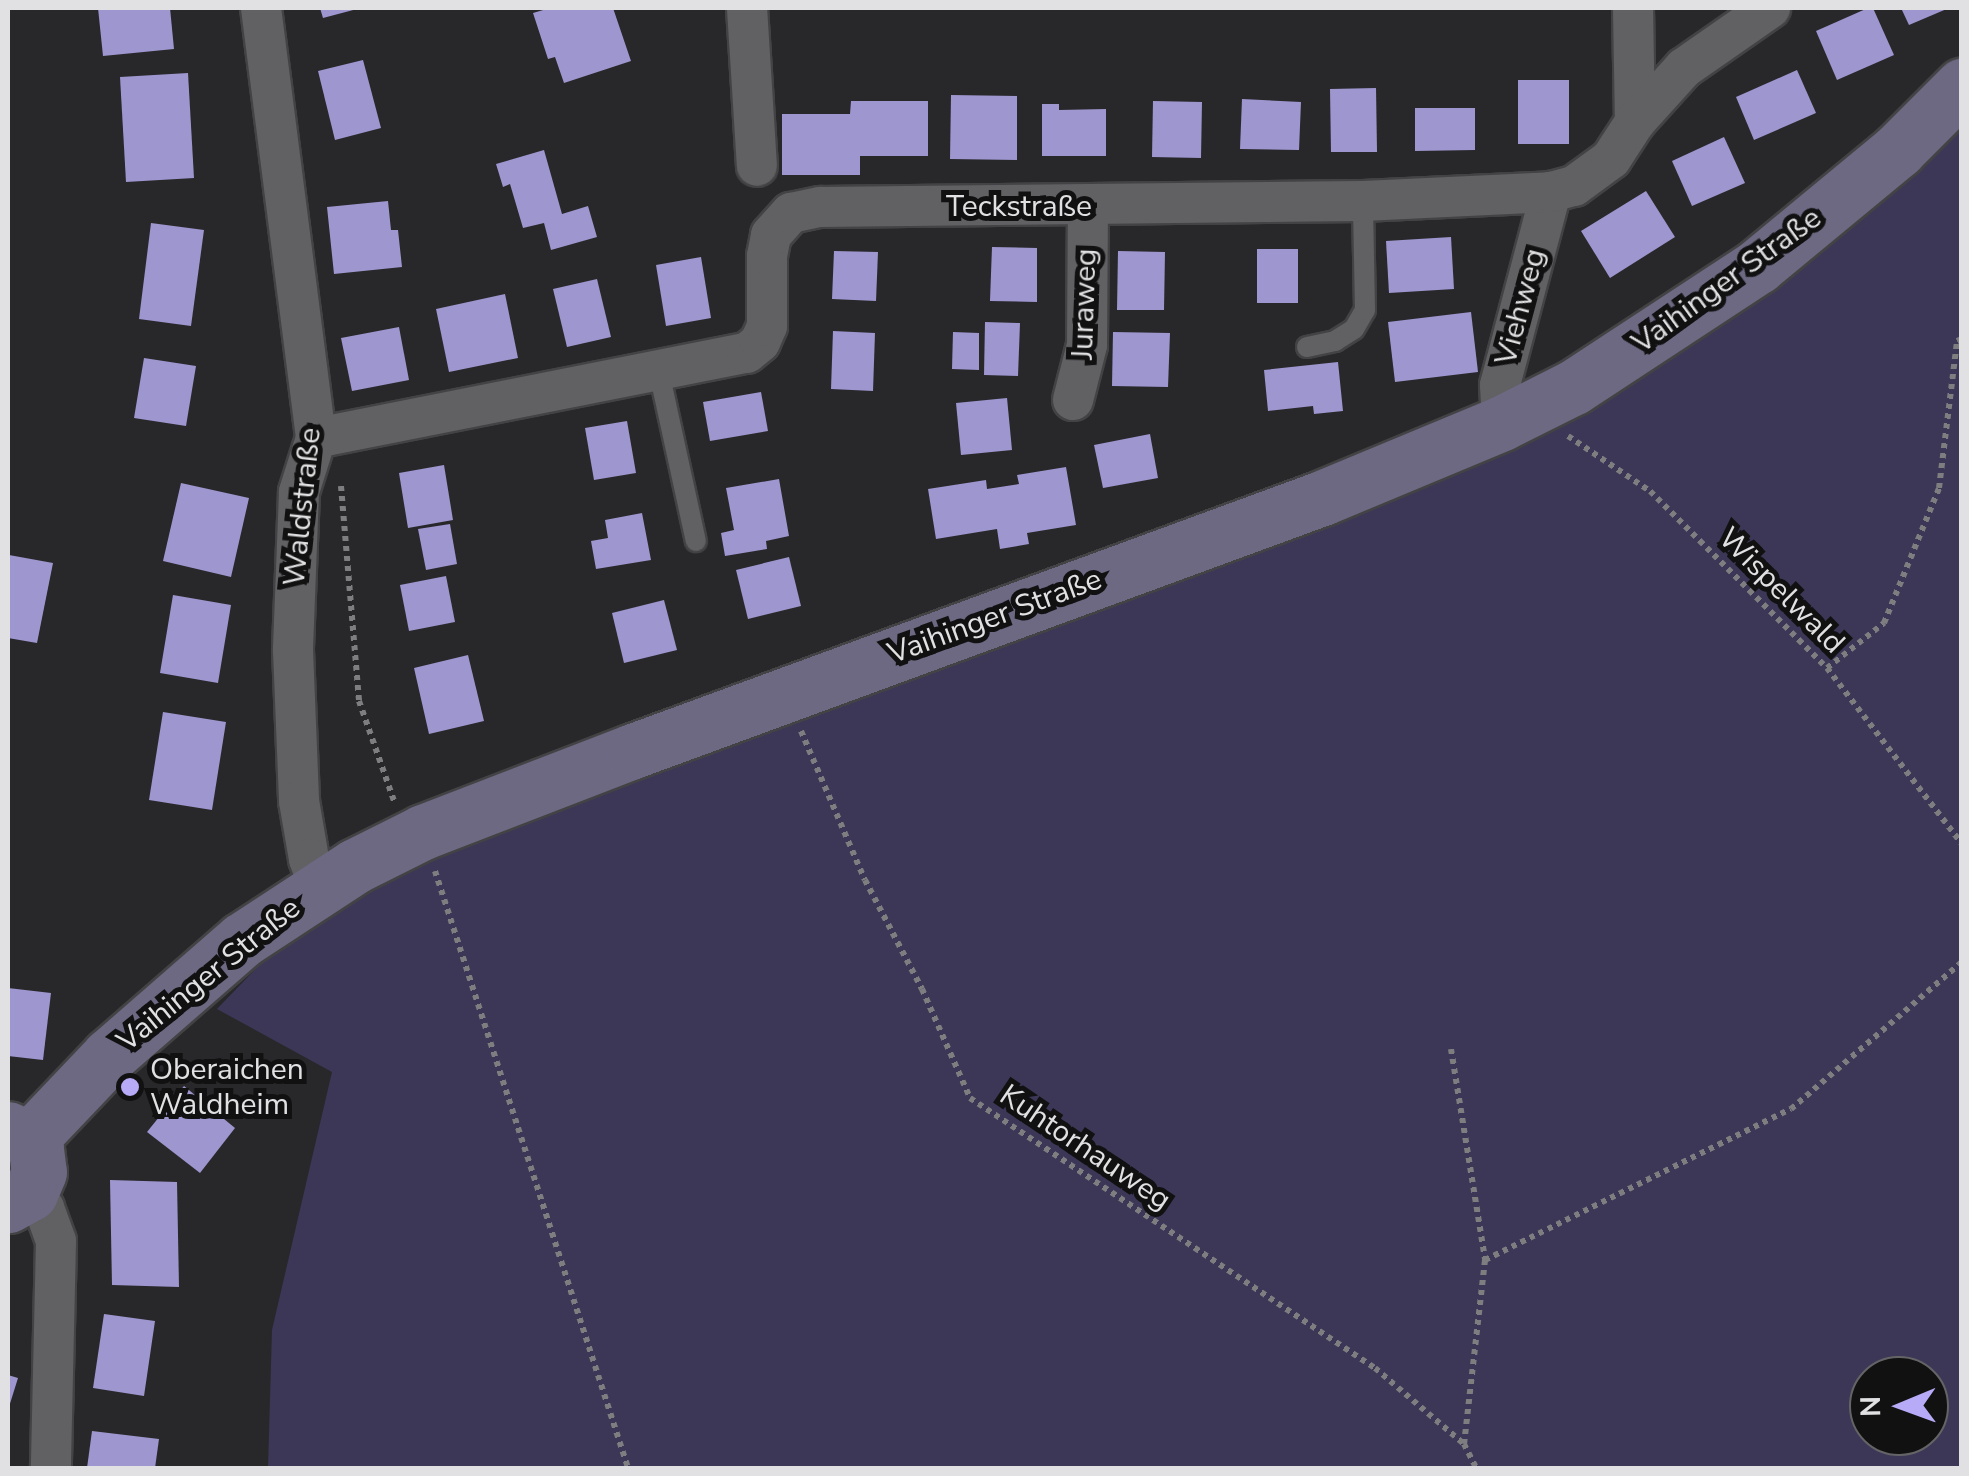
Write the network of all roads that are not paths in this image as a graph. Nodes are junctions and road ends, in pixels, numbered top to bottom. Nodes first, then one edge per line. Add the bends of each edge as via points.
1 (261, 8) edge
2 (748, 8) edge
3 (1632, 8) edge
4 (1770, 8) edge
5 (1962, 86) edge
6 (1634, 122) junction
7 (757, 166) dead end
8 (1552, 192) junction
9 (1363, 201) junction
10 (1088, 207) junction
11 (1307, 346) dead end
12 (659, 372) junction
13 (1072, 400) dead end
14 (1517, 417) junction
15 (326, 437) junction
16 (696, 541) dead end
17 (319, 887) junction
18 (18, 1134) edge
19 (19, 1199) edge
20 (52, 1468) edge

1 - 15 street, Waldstraße
2 - 7 street
3 - 6 street
4 - 6 street, Teckstraße via 1684,68
5 - 14 main road, Vaihinger Straße via 1898,150 1758,266
6 - 8 street, Teckstraße via 1611,159 1574,186
8 - 9 street, Teckstraße
8 - 14 street, Viehweg via 1500,385
9 - 10 street, Teckstraße
9 - 11 lane via 1365,310 1354,329
10 - 12 street, Teckstraße via 820,207 791,213 771,235 767,326 760,342 730,358
10 - 13 street, Juraweg via 1087,345
12 - 15 street, Teckstraße
12 - 16 lane
14 - 17 main road, Vaihinger Straße via 1322,498 417,835
15 - 17 street, Waldstraße via 299,492 293,650 299,801
17 - 18 main road, Vaihinger Straße via 242,940
18 - 19 main road via 39,1160
19 - 20 street via 44,1208 56,1241

